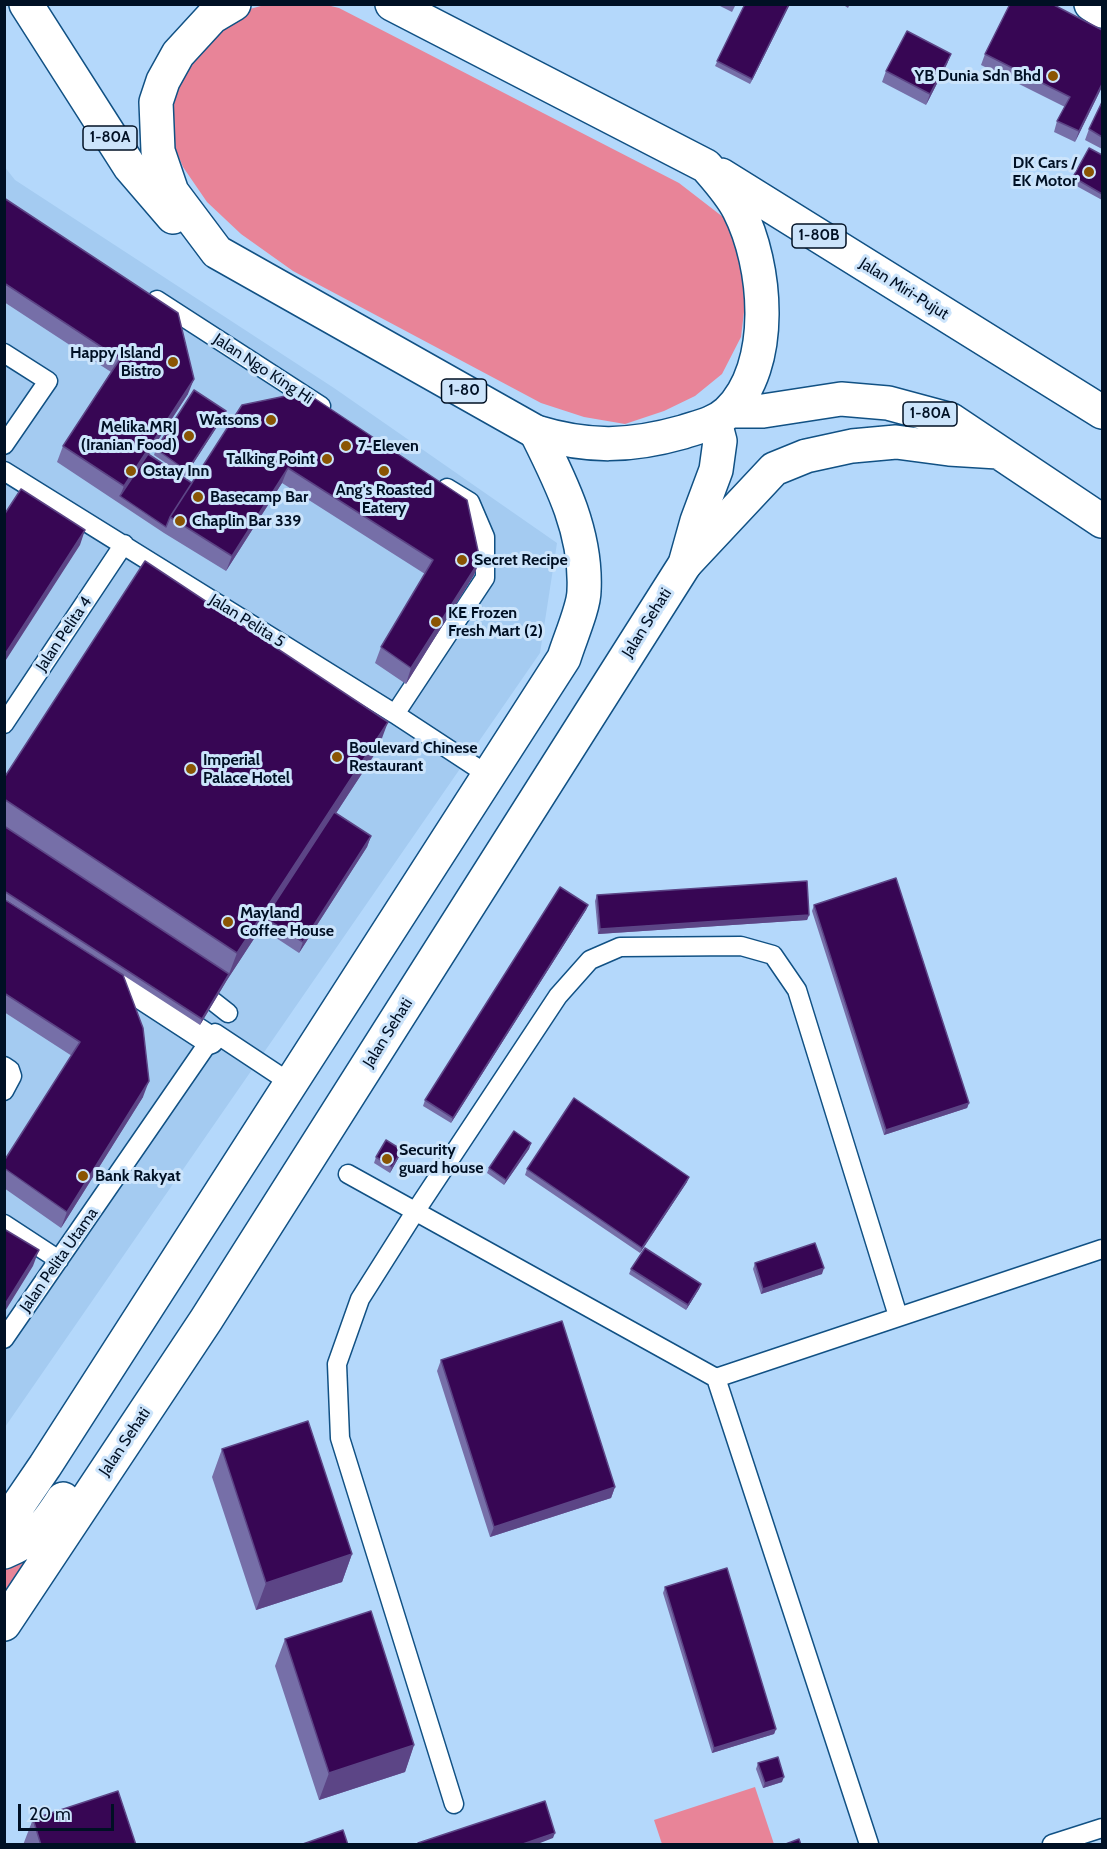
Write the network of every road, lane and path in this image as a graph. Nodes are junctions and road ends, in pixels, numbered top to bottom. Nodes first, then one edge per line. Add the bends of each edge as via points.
1 (26, 4) edge
2 (234, 4) edge
3 (392, 4) edge
4 (1091, 4) edge
5 (1102, 10) edge
6 (706, 166) junction
7 (217, 252) junction
8 (144, 292) edge
9 (4, 353) edge
10 (1102, 412) edge
11 (333, 414) edge
12 (722, 416) junction
13 (536, 432) junction
14 (4, 445) edge
15 (1000, 452) junction
16 (4, 471) edge
17 (431, 477) edge
18 (1102, 521) edge
19 (124, 544) junction
20 (685, 564) junction
21 (395, 714) junction
22 (4, 724) edge
23 (488, 776) junction
24 (73, 952) edge
25 (213, 1036) junction
26 (4, 1066) edge
27 (292, 1084) junction
28 (4, 1091) edge
29 (348, 1174) dead end
30 (415, 1212) junction
31 (4, 1224) edge
32 (1102, 1249) edge
33 (59, 1260) junction
34 (898, 1316) junction
35 (206, 1320) junction
36 (4, 1339) edge
37 (716, 1378) junction
38 (45, 1466) junction
39 (4, 1487) edge
40 (4, 1526) edge
41 (4, 1552) edge
42 (4, 1624) edge
43 (454, 1804) dead end
44 (1102, 1828) edge
45 (869, 1845) edge
46 (1052, 1845) edge

1 - 7 main road, 1-80A via 130,167 183,227
2 - 7 main road, 1-80 via 212,17 178,54 156,102 158,151 168,182
3 - 6 main road, Jalan Miri-Pujut
4 - 5 main road
6 - 10 main road, Jalan Miri-Pujut / 1-80B
6 - 12 main road via 739,209 759,274 762,308 756,364 744,388
7 - 13 main road, 1-80
8 - 11 lane, Jalan Ngo King Hi
9 - 14 lane via 48,381
12 - 13 main road, 1-80 via 656,440 625,444 592,445
12 - 15 main road, 1-80A via 841,399 888,403 951,420
12 - 20 main road, Jalan Sehati via 716,470
13 - 23 main road via 566,492 582,547 584,593 564,658
15 - 18 main road, 1-80A
15 - 20 main road via 896,442 806,456 774,469
16 - 19 lane, Jalan Pelita 5
17 - 21 lane via 470,502 484,537 485,578
19 - 21 lane, Jalan Pelita 5
19 - 22 lane, Jalan Pelita 4
20 - 35 main road, Jalan Sehati
21 - 23 lane, Jalan Pelita 5
23 - 27 main road
24 - 25 street
25 - 27 lane
25 - 33 lane, Jalan Pelita Utama
26 - 28 lane via 12,1076
27 - 38 main road
29 - 30 lane
30 - 34 lane via 558,996 590,960 620,947 741,946 773,955 796,990
30 - 37 lane
30 - 43 lane via 360,1299 337,1364 340,1438
31 - 33 lane
32 - 34 lane
33 - 36 lane, Jalan Pelita Utama
34 - 37 lane
35 - 41 main road via 165,1343 46,1526 34,1537
35 - 42 main road, Jalan Sehati
37 - 45 lane
38 - 39 main road
38 - 40 main road
44 - 46 lane

